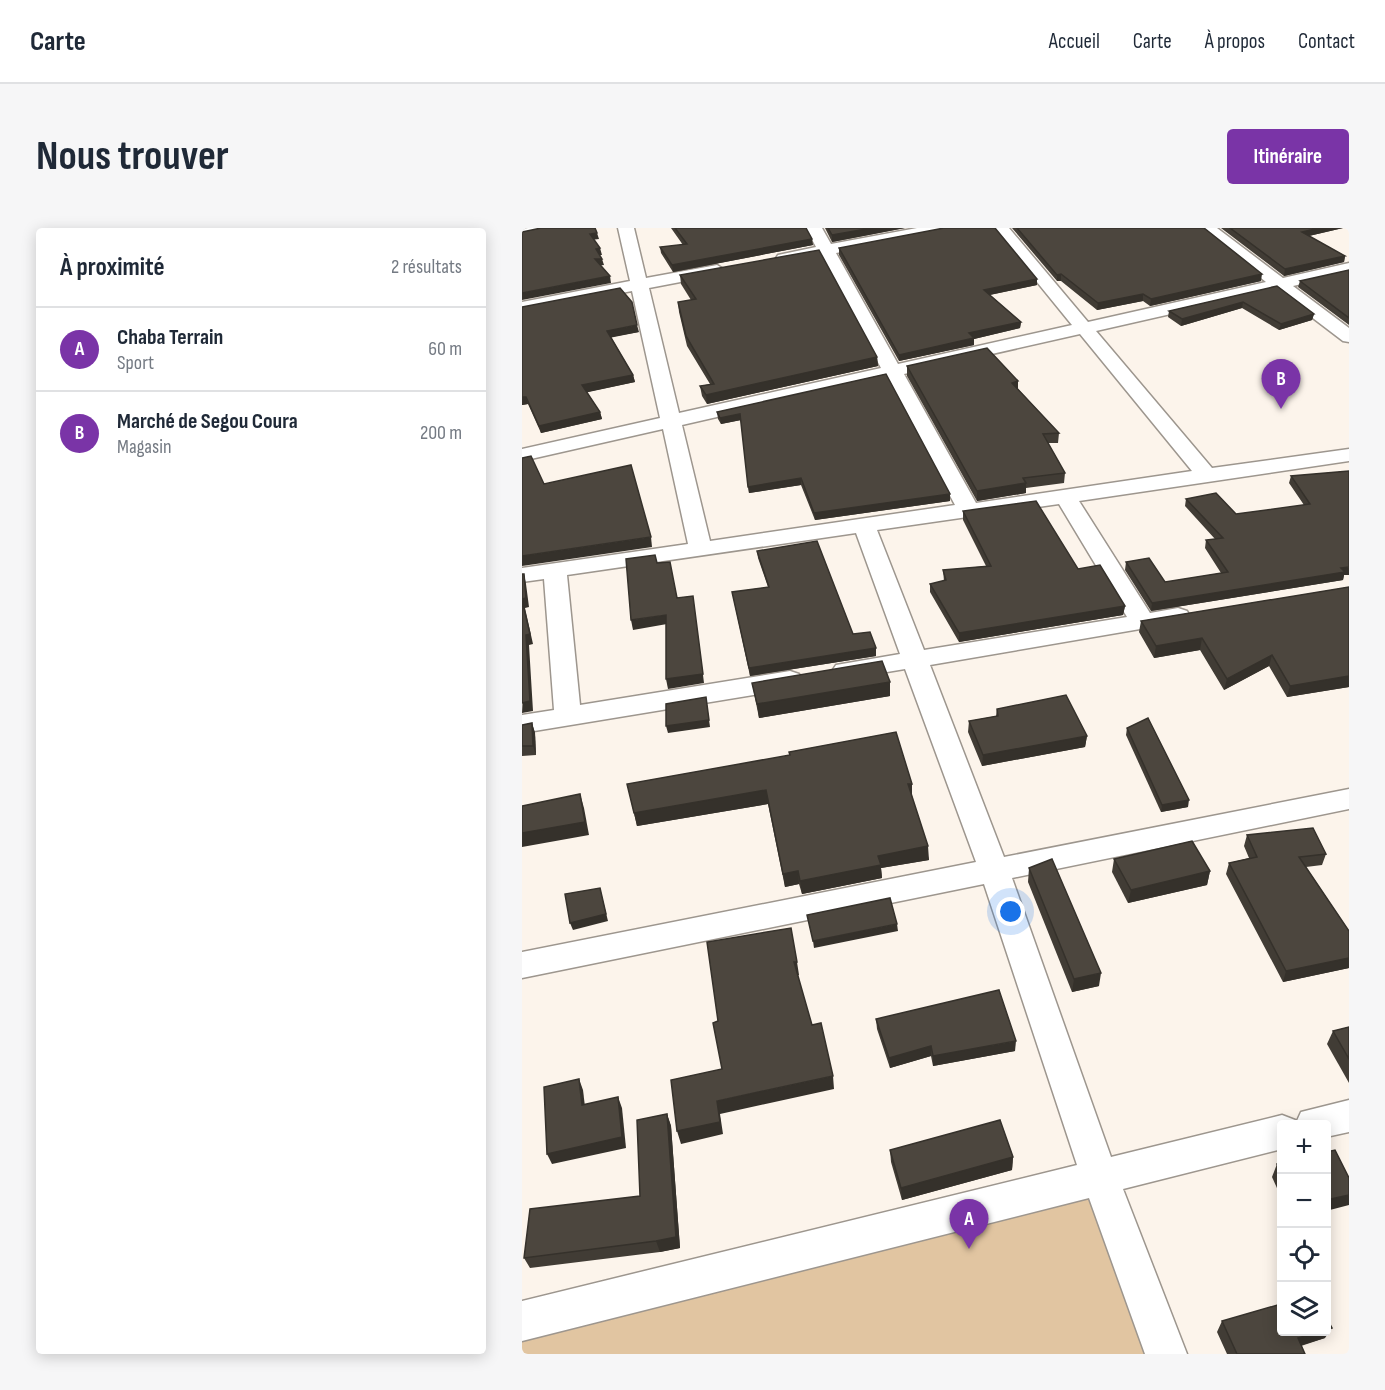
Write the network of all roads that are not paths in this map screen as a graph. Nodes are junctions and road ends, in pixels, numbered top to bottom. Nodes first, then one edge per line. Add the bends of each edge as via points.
1 (543, 228) edge
2 (626, 228) edge
3 (814, 228) edge
4 (942, 228) edge
5 (1001, 228) edge
6 (1207, 228) edge
7 (522, 231) edge
8 (826, 250) junction
9 (768, 261) edge
10 (733, 268) edge
11 (1349, 268) edge
12 (1279, 284) junction
13 (639, 285) junction
14 (522, 307) edge
15 (1084, 328) junction
16 (1349, 337) edge
17 (892, 371) junction
18 (670, 422) junction
19 (522, 455) edge
20 (1349, 455) edge
21 (1207, 476) junction
22 (1065, 496) junction
23 (969, 510) junction
24 (864, 525) junction
25 (701, 549) junction
26 (555, 570) junction
27 (522, 575) edge
28 (1200, 613) edge
29 (1143, 622) junction
30 (915, 660) junction
31 (568, 717) junction
32 (522, 724) edge
33 (1349, 799) edge
34 (994, 870) junction
35 (522, 965) edge
36 (1349, 1116) edge
37 (1331, 1121) edge
38 (1277, 1133) edge
39 (1100, 1177) junction
40 (522, 1321) edge
41 (1166, 1354) edge

1 - 7 street
2 - 13 street
3 - 8 street
4 - 8 street
5 - 15 street
6 - 12 street
8 - 9 street
8 - 17 street
10 - 13 street
11 - 12 street
12 - 15 street
12 - 16 street
13 - 14 street
13 - 18 street
15 - 17 street
15 - 21 street
17 - 18 street
17 - 23 street
18 - 19 street
18 - 25 street
20 - 21 street
21 - 22 street
22 - 23 street
22 - 29 street
23 - 24 street
24 - 25 street
24 - 30 street
25 - 26 street
26 - 27 street
26 - 31 street
28 - 29 street
29 - 30 street
30 - 31 street
30 - 34 street
31 - 32 street
33 - 34 street
34 - 35 street
34 - 39 street
36 - 37 street
38 - 39 street
39 - 40 street
39 - 41 street

